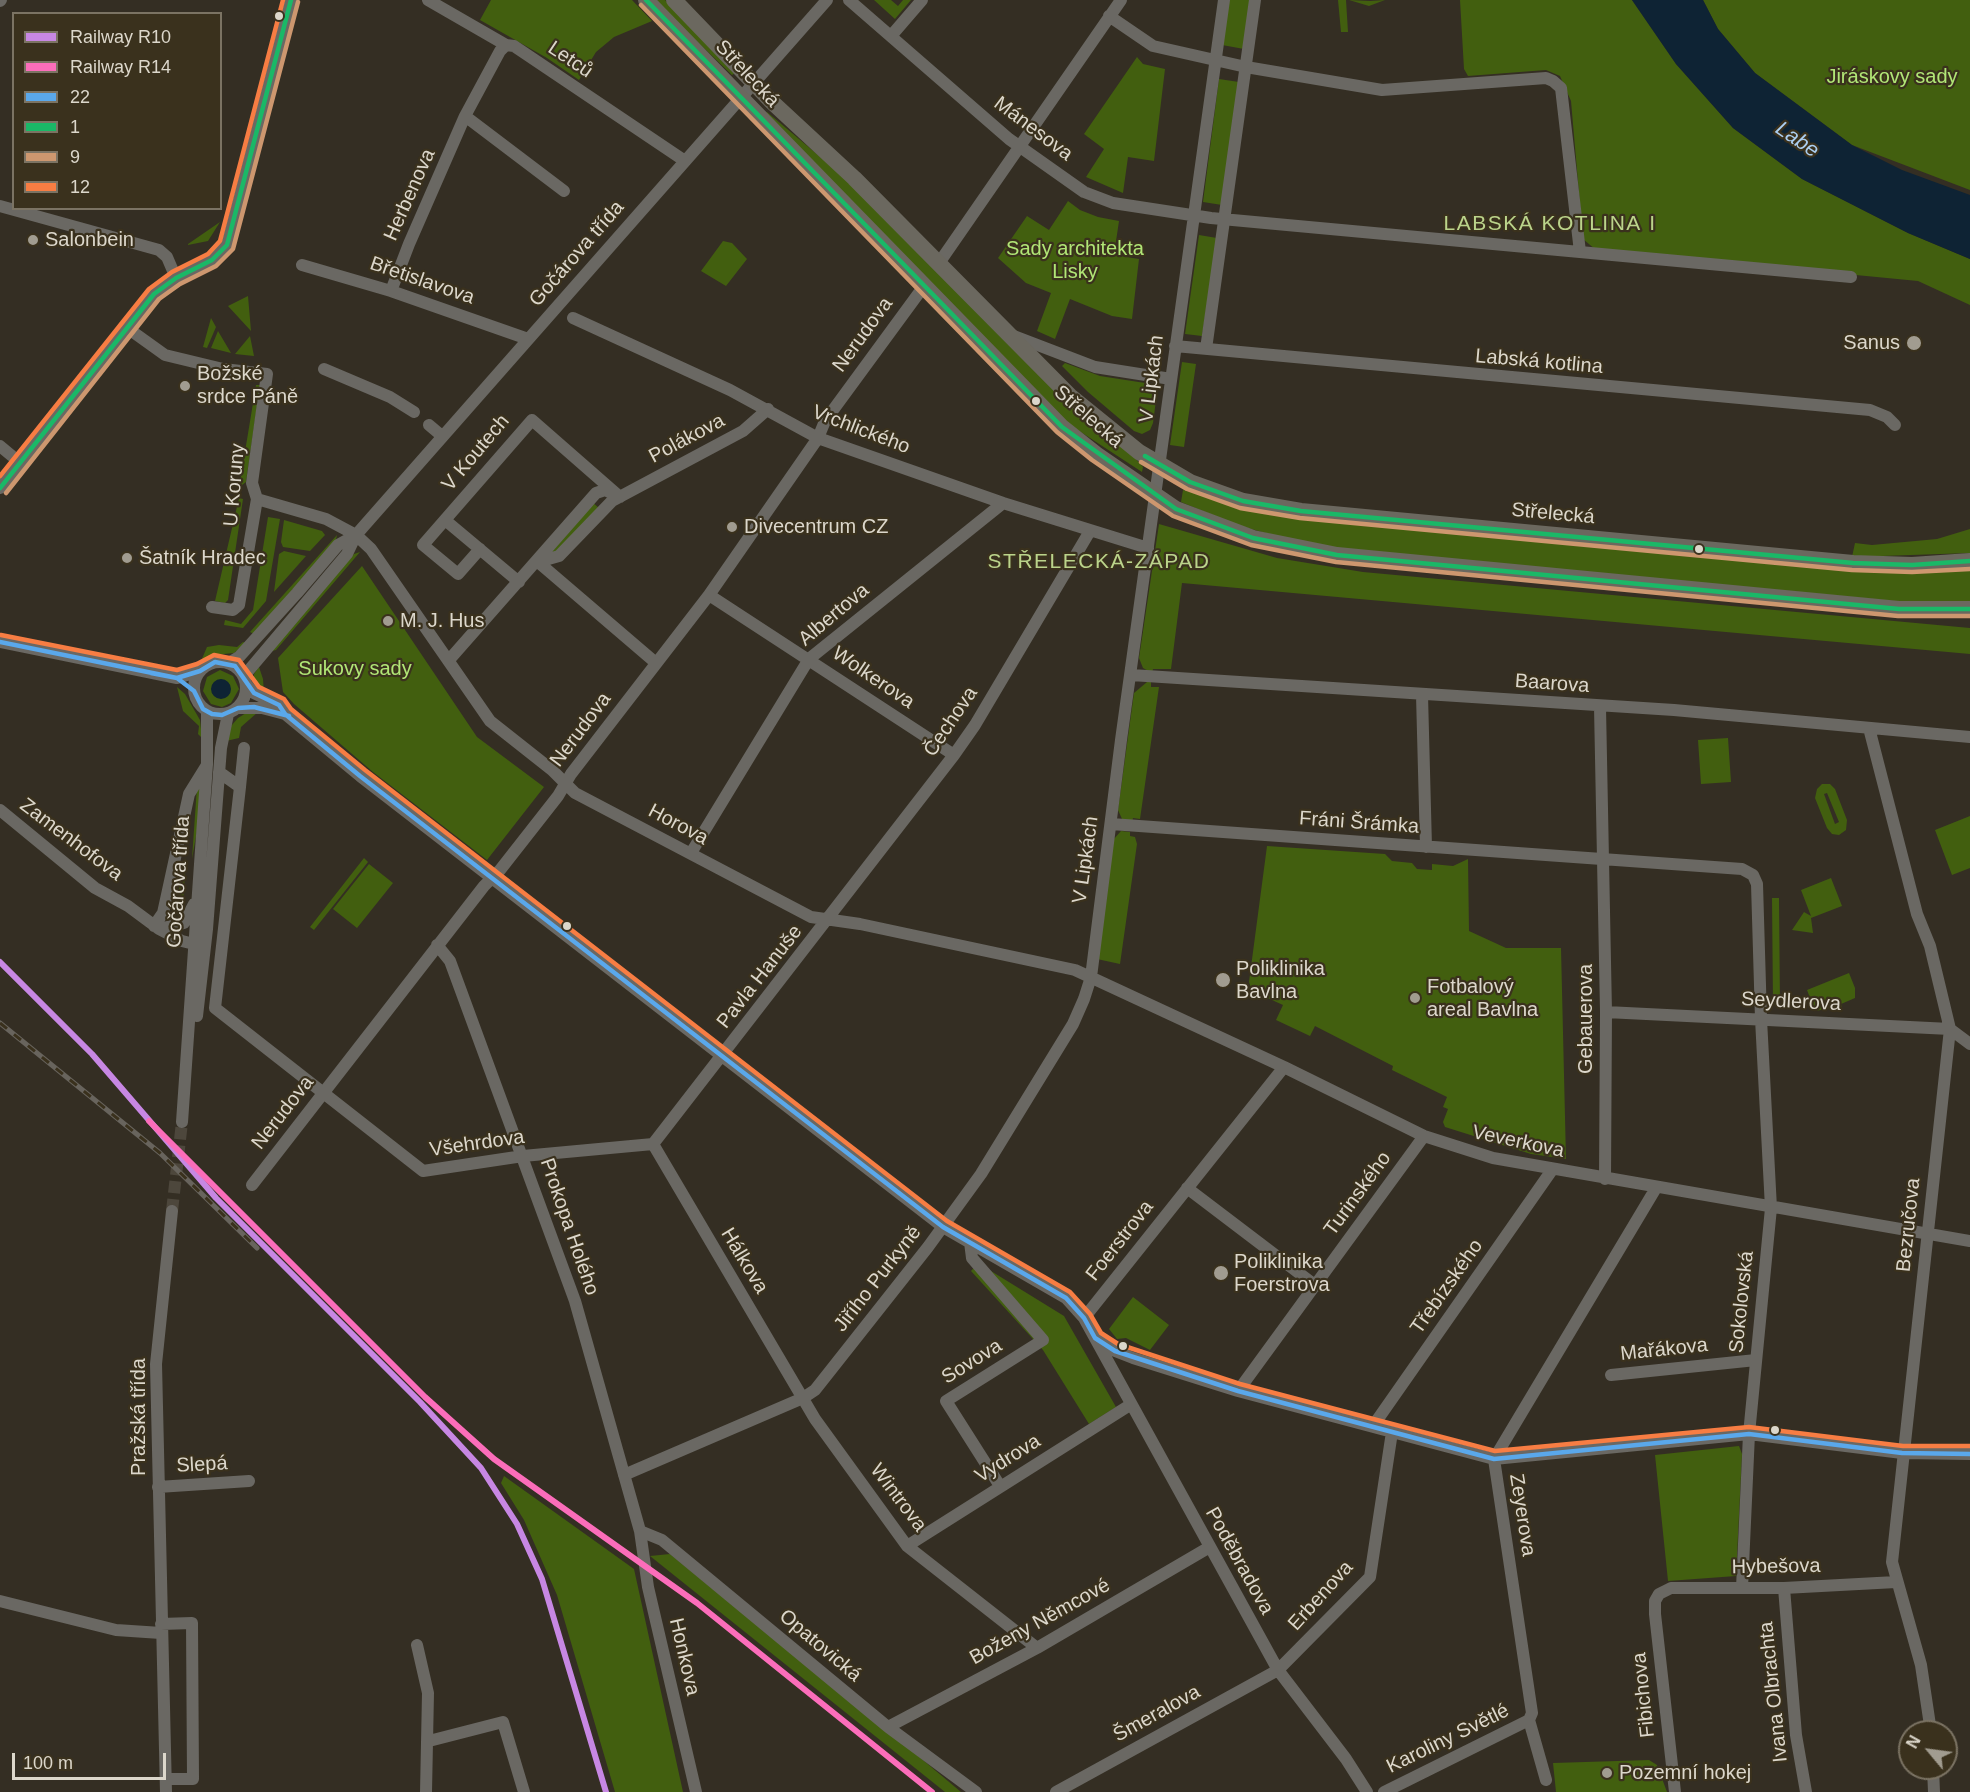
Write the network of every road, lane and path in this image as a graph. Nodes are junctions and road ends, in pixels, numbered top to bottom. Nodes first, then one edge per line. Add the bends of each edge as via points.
1 (291, 0) edge
2 (428, 0) edge
3 (646, 0) edge
4 (674, 0) edge
5 (827, 0) edge
6 (849, 0) edge
7 (922, 0) edge
8 (1121, 0) edge
9 (1224, 0) edge
10 (1255, 0) edge
11 (1109, 16) junction
12 (891, 36) junction
13 (506, 45) junction
14 (1215, 59) junction
15 (1246, 67) junction
16 (754, 83) junction
17 (741, 97) junction
18 (465, 116) junction
19 (1019, 146) junction
20 (685, 161) junction
21 (564, 191) dead end
22 (14, 210) edge
23 (1195, 216) junction
24 (1226, 218) junction
25 (1580, 252) junction
26 (939, 263) junction
27 (302, 265) dead end
28 (1851, 277) dead end
29 (176, 278) junction
30 (924, 286) junction
31 (391, 291) junction
32 (573, 318) dead end
33 (126, 327) junction
34 (1009, 335) junction
35 (528, 339) junction
36 (1175, 346) junction
37 (1206, 349) junction
38 (324, 369) dead end
39 (1171, 379) junction
40 (768, 409) junction
41 (414, 412) dead end
42 (429, 425) dead end
43 (1895, 425) dead end
44 (442, 436) junction
45 (818, 438) junction
46 (0, 447) edge
47 (12, 456) dead end
48 (1160, 466) junction
49 (0, 488) edge
50 (620, 496) junction
51 (1155, 497) junction
52 (257, 499) junction
53 (1003, 503) junction
54 (445, 520) junction
55 (1090, 531) junction
56 (356, 535) junction
57 (1148, 548) junction
58 (480, 549) junction
59 (1970, 561) edge
60 (538, 562) junction
61 (519, 582) junction
62 (709, 595) junction
63 (212, 607) dead end
64 (1899, 609) junction
65 (1970, 609) edge
66 (1970, 620) edge
67 (0, 642) edge
68 (809, 659) junction
69 (449, 660) junction
70 (229, 663) junction
71 (656, 663) junction
72 (200, 671) junction
73 (1131, 675) junction
74 (177, 678) junction
75 (245, 680) junction
76 (194, 692) junction
77 (1422, 695) junction
78 (1600, 706) junction
79 (233, 711) junction
80 (207, 712) junction
81 (285, 714) junction
82 (1869, 728) junction
83 (1970, 737) edge
84 (244, 748) dead end
85 (954, 755) junction
86 (207, 764) junction
87 (219, 772) junction
88 (565, 783) junction
89 (240, 787) junction
90 (0, 810) edge
91 (1110, 824) junction
92 (1426, 847) junction
93 (691, 854) junction
94 (1604, 859) junction
95 (491, 878) junction
96 (199, 884) junction
97 (827, 921) junction
98 (157, 927) junction
99 (207, 929) junction
100 (194, 944) junction
101 (438, 945) junction
102 (1091, 977) junction
103 (1606, 1012) junction
104 (1761, 1019) junction
105 (1950, 1029) junction
106 (1970, 1044) edge
107 (188, 1055) junction
108 (722, 1057) junction
109 (1284, 1066) junction
110 (323, 1092) junction
111 (182, 1122) tunnel mouth
112 (1424, 1136) junction
113 (653, 1144) junction
114 (523, 1156) junction
115 (1552, 1170) junction
116 (1605, 1179) junction
117 (252, 1185) dead end
118 (1186, 1188) junction
119 (1656, 1188) junction
120 (1771, 1208) junction
121 (172, 1211) tunnel mouth
122 (943, 1227) junction
123 (1929, 1233) junction
124 (1970, 1241) edge
125 (970, 1242) junction
126 (1316, 1286) junction
127 (1084, 1318) junction
128 (1095, 1338) junction
129 (1756, 1360) junction
130 (1611, 1375) dead end
131 (1238, 1391) junction
132 (804, 1398) junction
133 (1130, 1405) junction
134 (1372, 1426) junction
135 (1392, 1432) junction
136 (1749, 1434) junction
137 (1902, 1453) junction
138 (1970, 1454) edge
139 (1494, 1459) junction
140 (624, 1476) junction
141 (249, 1481) dead end
142 (1000, 1486) junction
143 (158, 1487) junction
144 (640, 1531) junction
145 (907, 1546) junction
146 (1208, 1548) junction
147 (1896, 1582) junction
148 (1742, 1588) junction
149 (1784, 1588) junction
150 (1659, 1594) joint
151 (0, 1601) edge
152 (161, 1628) junction
153 (417, 1645) dead end
154 (1037, 1648) junction
155 (1278, 1670) junction
156 (1529, 1720) junction
157 (1929, 1720) edge
158 (888, 1727) junction
159 (429, 1741) junction
160 (166, 1779) junction
161 (1546, 1780) dead end
162 (166, 1792) edge
163 (426, 1792) edge
164 (524, 1792) edge
165 (696, 1792) edge
166 (976, 1792) edge
167 (1056, 1792) edge
168 (1367, 1792) edge
169 (1384, 1792) edge
170 (1675, 1792) edge
171 (1806, 1792) edge

1 - 29 street via 227,245 212,260
2 - 13 street, Letců
3 - 17 main road, Střelecká
4 - 16 main road, Střelecká
5 - 16 street, Gočárova třída
6 - 12 street, Mánesova
7 - 12 street
8 - 11 street
9 - 14 street, V Lipkách
10 - 15 street
11 - 14 street via 1153,46
11 - 19 street
12 - 19 street, Mánesova
13 - 18 street, Herbenova
13 - 20 street, Letců via 514,46
14 - 15 street
14 - 23 street, V Lipkách
15 - 24 street
15 - 25 street via 1382,90 1546,78 1553,81 1561,88
16 - 17 street, Gočárova třída
16 - 26 main road, Střelecká
17 - 20 street, Gočárova třída
17 - 30 main road, Střelecká
18 - 21 street
18 - 31 street, Herbenova
19 - 23 street, Mánesova via 1084,192 1101,199
19 - 26 street
20 - 35 street, Gočárova třída
22 - 29 street via 159,250 167,257
23 - 24 street, Mánesova
23 - 36 street, V Lipkách
24 - 25 street
24 - 37 street
25 - 28 street
26 - 34 main road, Střelecká
27 - 31 street, Břetislavova
29 - 33 street via 154,294
30 - 45 street, Nerudova via 825,421
30 - 51 main road, Střelecká via 1062,427
31 - 35 street, Břetislavova
32 - 40 street, Vrchlického
33 - 49 street
33 - 52 street, U Koruny via 165,355 223,369 267,374 252,483
34 - 39 street, Střelecká via 1095,367
34 - 48 main road, Střelecká via 1103,425
35 - 44 street, Gočárova třída
36 - 37 street, Labská kotlina
36 - 39 street, V Lipkách
37 - 43 street, Labská kotlina via 1870,411 1887,417
38 - 41 street via 390,397
39 - 48 street, V Lipkách
40 - 45 street, Vrchlického
40 - 50 street, Polákova via 743,431
42 - 44 street
44 - 56 street, Gočárova třída
45 - 53 street, Vrchlického
45 - 62 street, Nerudova
46 - 47 street
48 - 51 street, V Lipkách
48 - 59 main road, Střelecká via 1190,482 1244,501 1301,511 1853,562 1912,565
50 - 54 street, V Koutech via 532,420
50 - 60 street via 605,490 596,493 543,551
51 - 57 street, V Lipkách
51 - 64 main road, Střelecká via 1233,531 1337,555
52 - 56 street via 319,516
52 - 63 street, U Koruny via 239,604 234,610
53 - 55 street, Vrchlického
53 - 68 street, Albertova
54 - 58 street, V Koutech
54 - 58 street, V Koutech via 423,545 458,574
55 - 57 street, Vrchlického
55 - 85 street, Čechova
56 - 69 street, Horova via 373,551
56 - 70 street, Gočárova třída via 338,545
56 - 75 street, Gočárova třída via 347,554
57 - 73 street, V Lipkách
58 - 61 street, V Koutech
60 - 61 street
60 - 71 street
61 - 69 street
62 - 68 street, Wolkerova
62 - 71 street, Nerudova
64 - 65 main road, Střelecká
64 - 66 main road, Střelecká
67 - 74 street
68 - 85 street, Wolkerova
68 - 93 street, Albertova
69 - 88 street, Horova via 490,721
70 - 72 street via 215,662
70 - 75 street
71 - 88 street, Nerudova
72 - 74 street
72 - 76 street
73 - 77 street, Baarova
73 - 91 street, V Lipkách
74 - 76 street
75 - 79 street via 245,698
75 - 81 street, Poděbradova via 254,693 279,705
76 - 80 street
77 - 78 street, Baarova
77 - 92 street
78 - 82 street, Baarova
78 - 94 street, Gebauerova
79 - 80 street via 217,715
79 - 81 street via 262,708
79 - 87 street, Gočárova třída
80 - 86 street, Gočárova třída
81 - 95 street, Poděbradova
82 - 83 street, Baarova
82 - 105 street, Bezručova
84 - 89 street
85 - 97 street, Čechova
86 - 96 street, Gočárova třída
86 - 98 street via 189,794
87 - 89 street
87 - 99 street, Gočárova třída
88 - 93 street, Horova via 579,795
88 - 95 street, Nerudova
89 - 110 street, Všehrdova via 215,1008
90 - 98 street, Zamenhofova via 89,884
91 - 92 street, Fráni Šrámka
91 - 102 street, V Lipkách
92 - 94 street, Fráni Šrámka
93 - 97 street, Horova via 811,917
94 - 103 street, Gebauerova
94 - 104 street via 1742,869 1753,875 1757,884
95 - 101 street, Nerudova
95 - 108 street, Poděbradova
96 - 98 street via 186,920 173,927
96 - 100 street, Gočárova třída
97 - 102 street, Horova via 871,926 1075,970
97 - 108 street, Pavla Hanuše
98 - 100 street, Zamenhofova
99 - 100 street
99 - 107 street, Gočárova třída via 195,1030
100 - 107 street, Gočárova třída
101 - 110 street, Nerudova
101 - 114 street, Prokopa Holého via 450,961
102 - 109 street, Veverkova
102 - 122 street, Jiřího Purkyně via 1073,1024 981,1174
103 - 104 street, Seydlerova
103 - 116 street, Gebauerova
104 - 105 street, Seydlerova
104 - 120 street, Sokolovská
105 - 106 street
105 - 123 street, Bezručova
107 - 111 street, Gočárova třída
108 - 113 street
108 - 122 street, Poděbradova
109 - 112 street, Veverkova
109 - 118 street, Foerstrova
110 - 114 street, Všehrdova via 423,1171
110 - 117 street, Nerudova
112 - 115 street, Veverkova via 1493,1158
112 - 126 street, Turinského
113 - 114 street, Všehrdova
113 - 132 street, Hálkova
114 - 140 street, Prokopa Holého via 575,1300
115 - 116 street, Veverkova
115 - 134 street, Třebízského
116 - 119 street, Veverkova
118 - 126 street
118 - 127 street, Foerstrova
119 - 120 street, Veverkova
119 - 139 street, Zeyerova
120 - 123 street, Veverkova
120 - 129 street, Sokolovská
121 - 143 street, Pražská třída via 156,1364
122 - 125 street, Poděbradova
122 - 132 street, Jiřího Purkyně via 815,1390
123 - 124 street, Veverkova
123 - 137 street, Bezručova
125 - 127 street, Poděbradova via 1066,1298
125 - 142 street, Sovova via 972,1258 1043,1340 946,1401
126 - 131 street, Turinského
127 - 128 street, Poděbradova
128 - 131 street via 1133,1358
128 - 133 street, Poděbradova
129 - 130 street, Mařákova
129 - 136 street, Sokolovská
131 - 134 street
132 - 140 street, Jiřího Purkyně
132 - 145 street, Wintrova
133 - 142 street, Vydrova
133 - 146 street, Poděbradova
134 - 135 street
135 - 139 street
135 - 155 street, Erbenova via 1370,1577
136 - 137 street
136 - 139 street
136 - 148 street, Sokolovská
137 - 138 street
137 - 147 street, Bezručova via 1892,1562
139 - 156 street, Zeyerova via 1532,1713
140 - 144 street, Prokopa Holého
141 - 143 street, Slepá
142 - 145 street, Vydrova
143 - 152 street, Pražská třída
144 - 158 street, Opatovická via 662,1540
144 - 165 street, Honkova via 648,1587
145 - 154 street, Wintrova
146 - 154 street, Boženy Němcové
146 - 155 street, Poděbradova
147 - 149 street, Hybešova
147 - 157 street, Bezručova via 1921,1665
148 - 149 street, Hybešova
148 - 150 street, Hybešova via 1671,1588
149 - 171 street, Ivana Olbrachta via 1795,1727
150 - 170 street, Fibichova via 1655,1614
151 - 152 street via 116,1630
152 - 160 street, Pražská třída
152 - 160 street via 192,1623 193,1779
153 - 159 street via 428,1694
154 - 158 street, Boženy Němcové
155 - 167 street, Šmeralova
155 - 168 street, Poděbradova via 1347,1759
156 - 161 street, Zeyerova
156 - 169 street, Karoliny Světlé
158 - 166 street, Opatovická
159 - 163 street
159 - 164 street via 503,1722
160 - 162 street, Pražská třída

